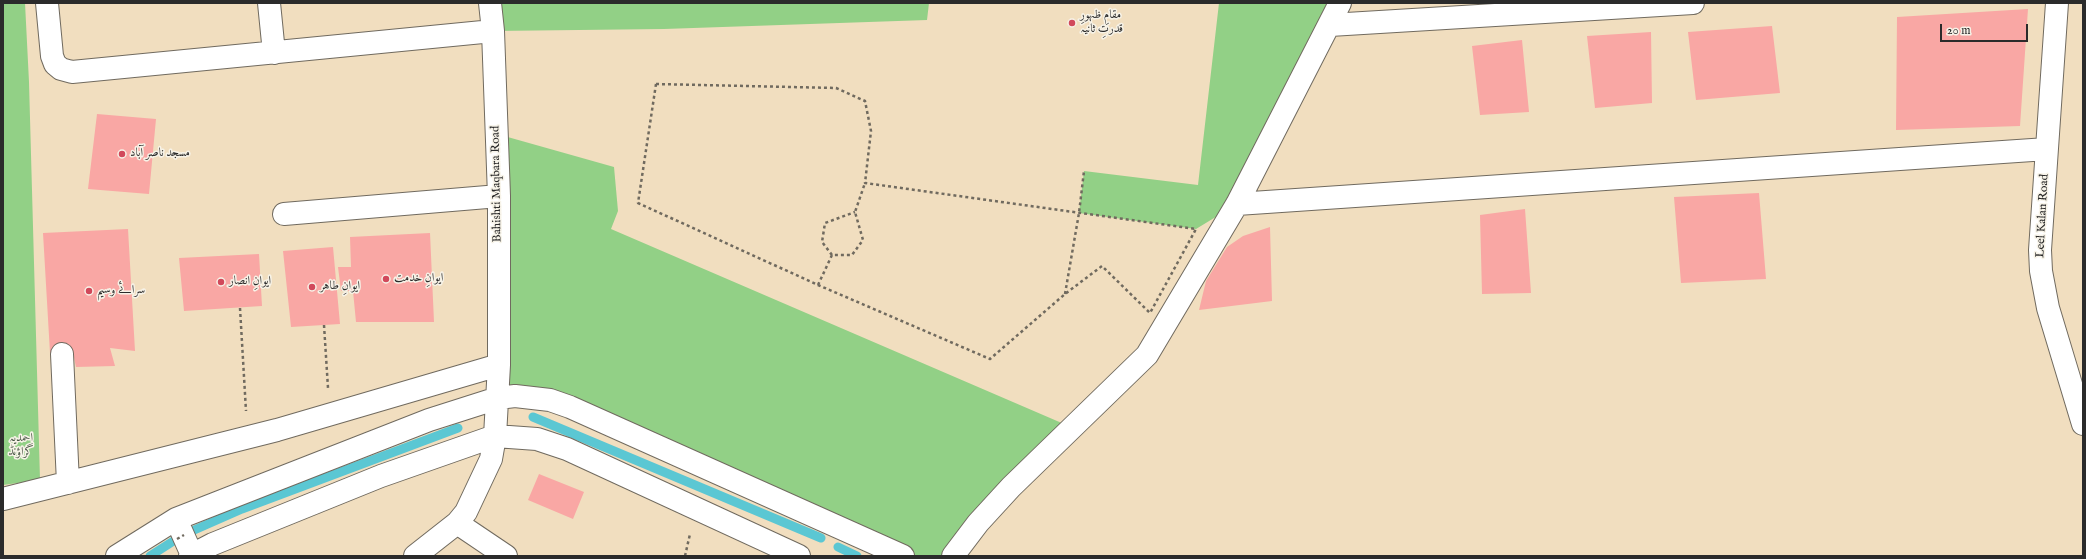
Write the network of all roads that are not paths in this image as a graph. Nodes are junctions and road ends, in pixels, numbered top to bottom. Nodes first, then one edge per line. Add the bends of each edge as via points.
1 (47, 3) edge
2 (269, 3) edge
3 (490, 3) edge
4 (1340, 3) edge
5 (1693, 3) edge
6 (2057, 3) edge
7 (1330, 25) junction
8 (493, 31) junction
9 (274, 53) junction
10 (2047, 150) junction
11 (499, 196) junction
12 (1237, 204) junction
13 (284, 214) dead end
14 (62, 354) dead end
15 (499, 365) junction
16 (498, 398) junction
17 (2083, 424) edge
18 (495, 436) junction
19 (68, 483) junction
20 (3, 499) edge
21 (461, 518) junction
22 (184, 539) edge
23 (117, 556) edge
24 (415, 556) edge
25 (506, 556) edge
26 (799, 556) edge
27 (903, 556) edge
28 (953, 556) edge

1 - 9 street via 52,56 55,64 61,69 72,72
2 - 9 street
3 - 8 street, Bahishti Maqbara Road
4 - 7 street
5 - 7 street
6 - 10 street, Leel Kalan Road
7 - 12 street
8 - 9 street
8 - 11 street, Bahishti Maqbara Road
10 - 12 street
10 - 17 street, Leel Kalan Road via 2041,271 2048,308
11 - 13 street
11 - 15 street, Bahishti Maqbara Road
12 - 28 street via 1147,355 1011,487 978,523
14 - 19 street
15 - 16 street, Bahishti Maqbara Road
15 - 19 street via 247,438
16 - 18 street, Bahishti Maqbara Road
16 - 22 street via 429,420
16 - 27 street via 534,397 570,407
18 - 21 street, Bahishti Maqbara Road via 491,459
18 - 22 street via 381,476 213,544
18 - 26 street via 537,439 567,449
19 - 20 street
21 - 24 street
21 - 25 street
22 - 23 street

